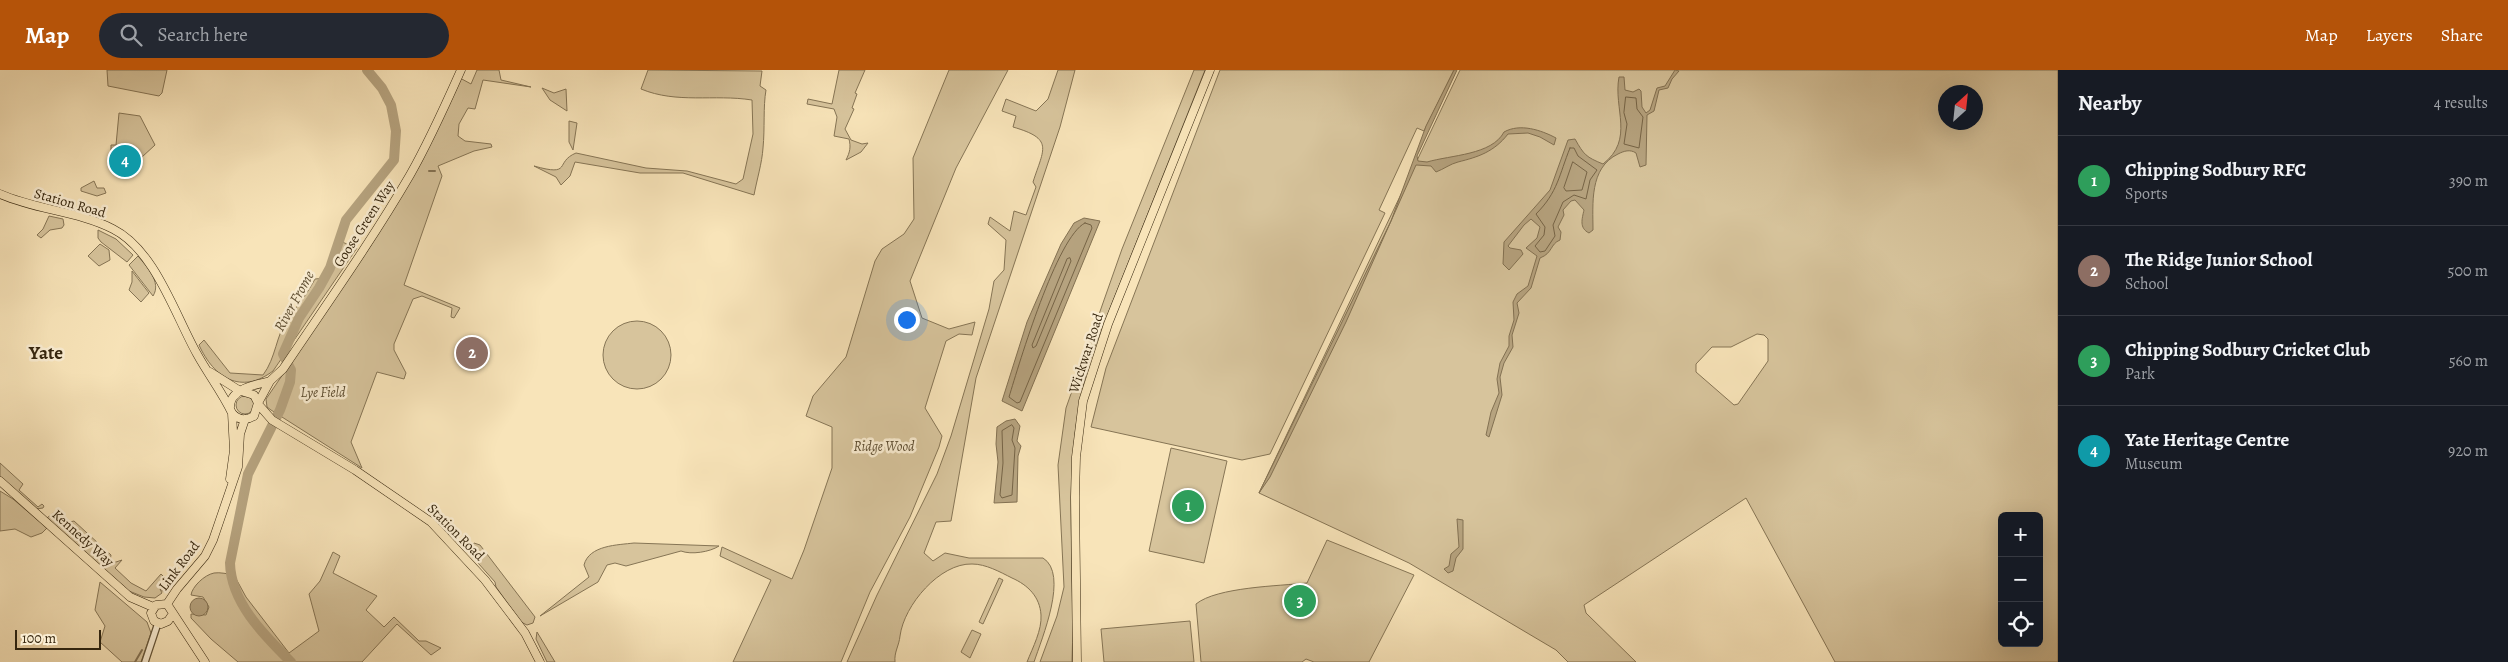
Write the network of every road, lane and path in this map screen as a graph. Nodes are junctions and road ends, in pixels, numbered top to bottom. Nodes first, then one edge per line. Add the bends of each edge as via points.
1 (461, 70) edge
2 (1210, 70) edge
3 (0, 194) edge
4 (206, 369) junction
5 (270, 381) junction
6 (241, 391) junction
7 (258, 404) junction
8 (231, 411) junction
9 (247, 419) junction
10 (272, 420) junction
11 (0, 481) edge
12 (230, 486) junction
13 (167, 604) junction
14 (153, 607) junction
15 (172, 615) junction
16 (161, 623) junction
17 (183, 631) junction
18 (145, 662) edge
19 (205, 662) edge
20 (540, 662) edge
21 (1077, 662) edge

1 - 5 main road, Goose Green Way via 409,176 283,369
2 - 21 main road, Wickwar Road via 1108,324 1083,401 1075,489
3 - 4 main road, Station Road via 115,229 156,272
4 - 6 main road, Station Road
4 - 8 main road, Station Road
5 - 6 main road, Goose Green Way
5 - 7 main road, Goose Green Way
6 - 7 main road via 254,395
6 - 8 main road via 230,399
7 - 9 main road via 257,412
7 - 10 main road, Station Road
8 - 9 main road via 238,418
8 - 12 main road, Link Road via 234,450
9 - 10 main road, Station Road
9 - 12 main road, Link Road via 240,434 238,467
10 - 20 main road, Station Road via 431,522 485,580 525,633
11 - 14 main road, Kennedy Way via 130,597
12 - 13 main road, Link Road via 209,548
13 - 14 main road via 159,603
13 - 15 main road
14 - 16 main road via 152,617
15 - 16 main road
15 - 17 main road
16 - 17 main road
16 - 18 street
17 - 19 main road

